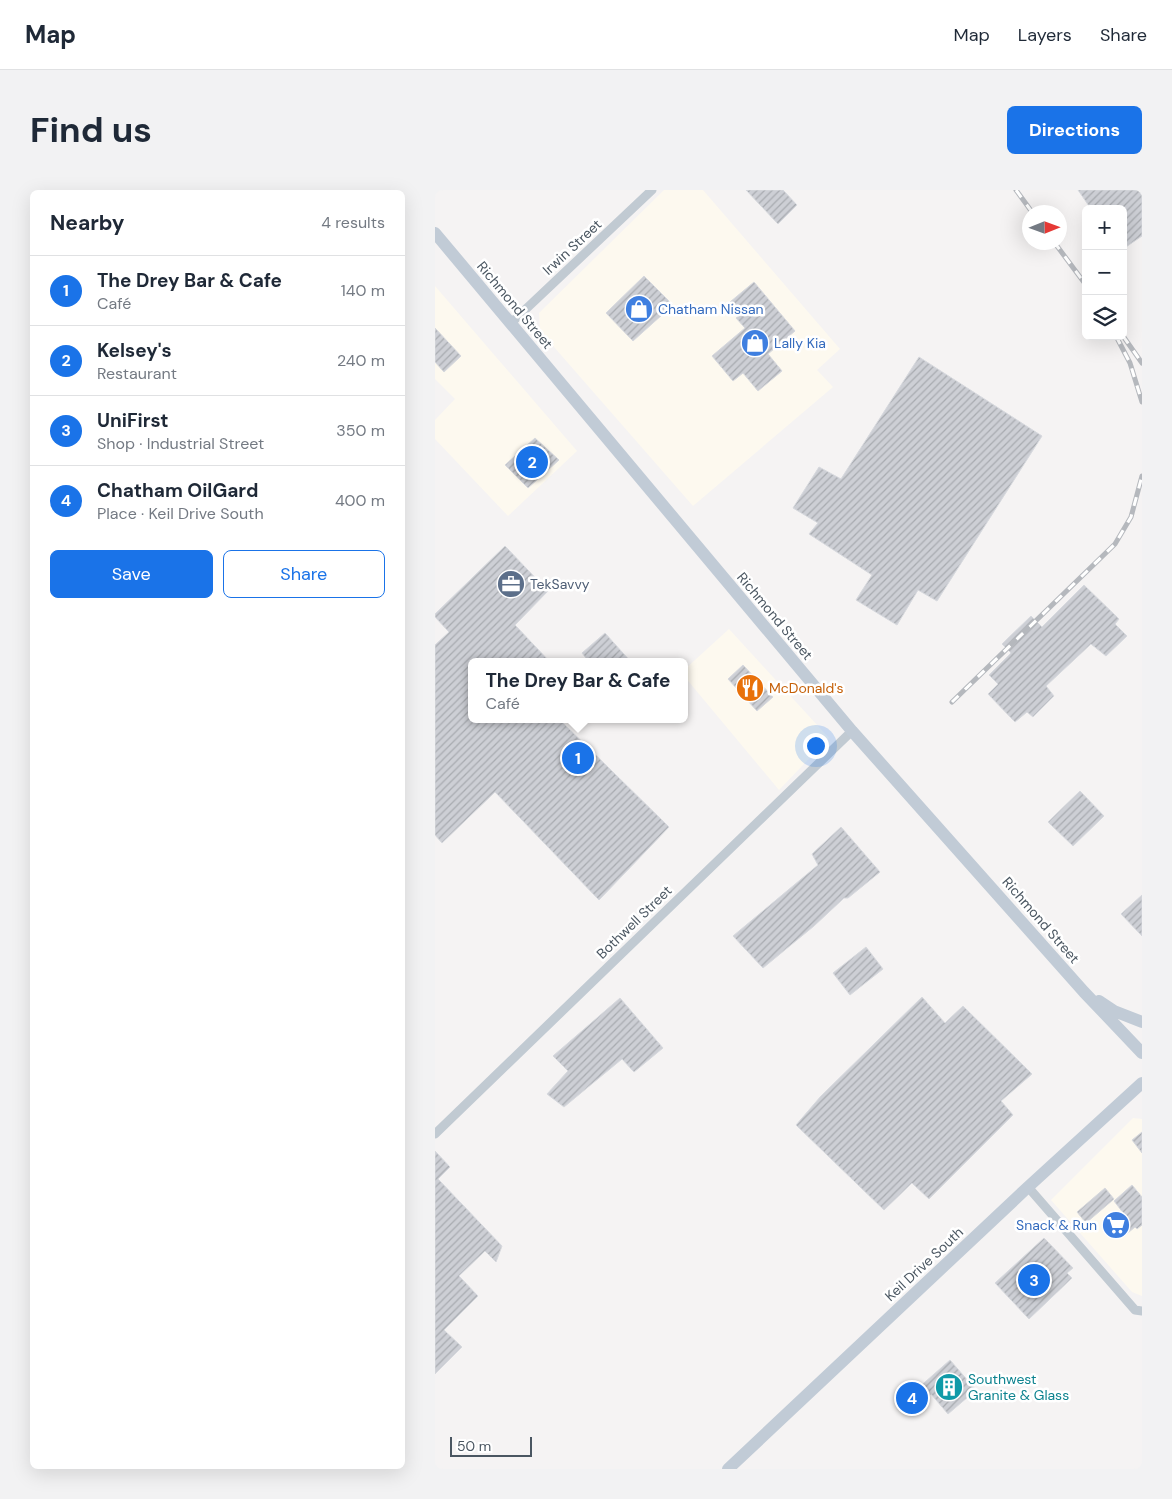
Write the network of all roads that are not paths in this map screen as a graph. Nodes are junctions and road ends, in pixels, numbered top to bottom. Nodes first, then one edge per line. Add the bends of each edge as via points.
1 (652, 190) edge
2 (435, 233) edge
3 (510, 324) junction
4 (852, 731) junction
5 (1084, 992) junction
6 (1142, 1022) edge
7 (1142, 1053) edge
8 (1142, 1084) edge
9 (435, 1134) edge
10 (1028, 1187) junction
11 (1142, 1311) edge
12 (728, 1469) edge

1 - 3 street, Irwin Street
2 - 3 main road, Richmond Street
3 - 4 main road, Richmond Street
4 - 5 main road, Richmond Street
4 - 9 street, Bothwell Street
5 - 6 main road via 1114,1011
5 - 7 main road, Richmond Street
8 - 10 main road, Keil Drive South
10 - 11 street via 1135,1310
10 - 12 main road, Keil Drive South

